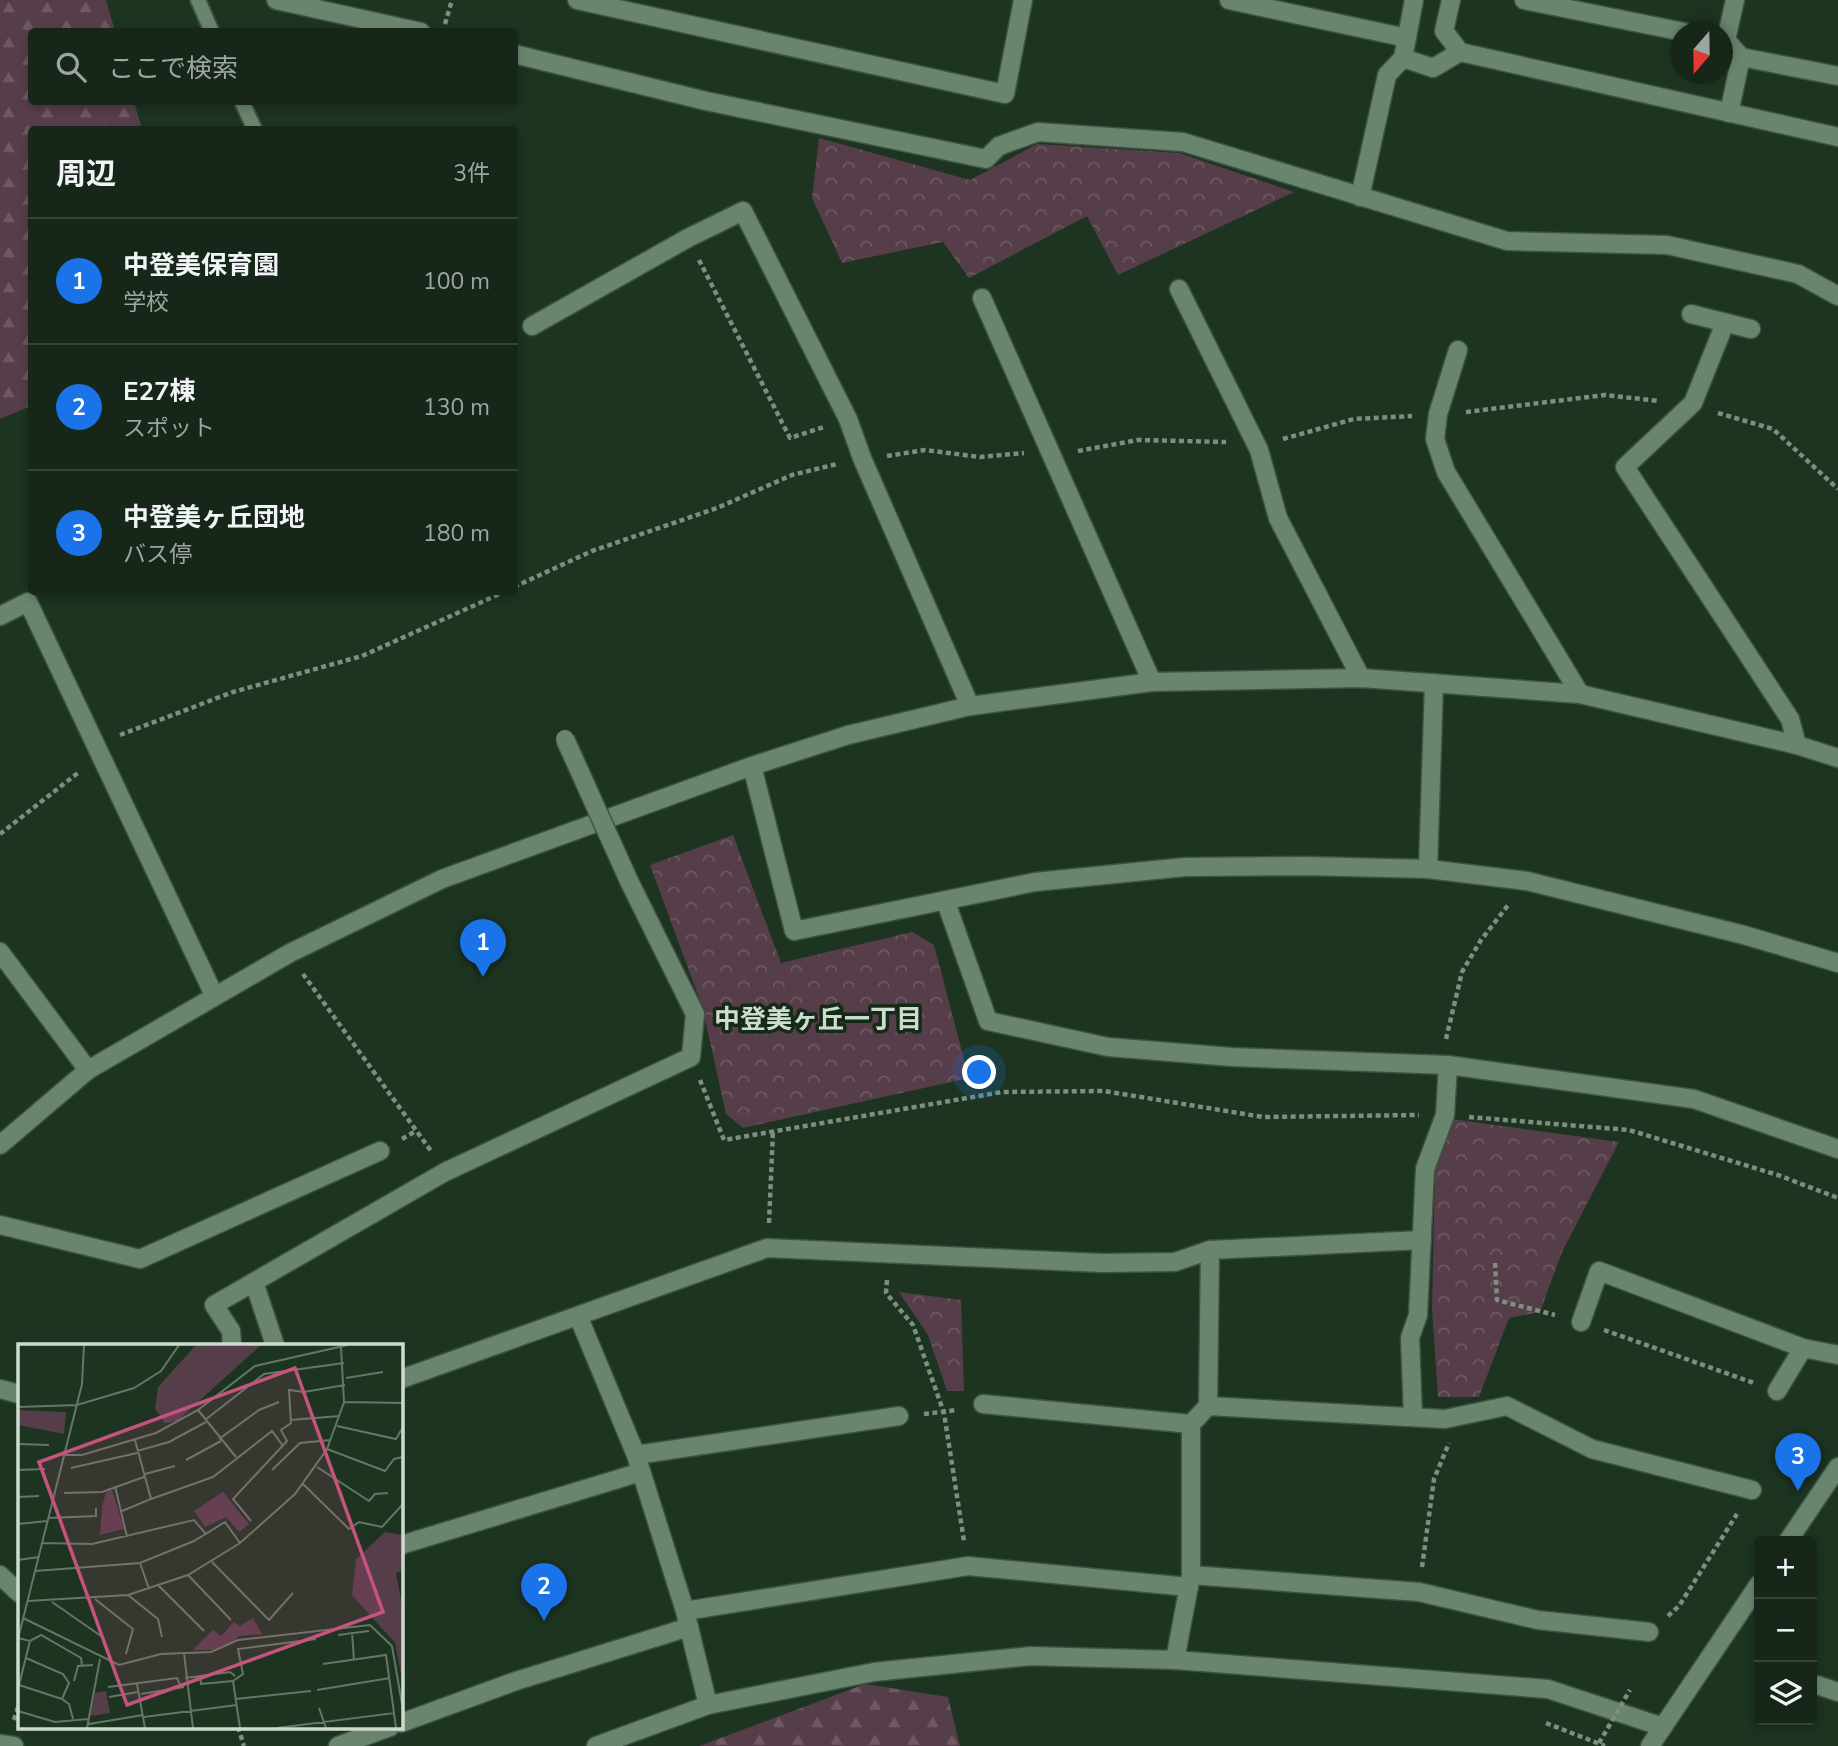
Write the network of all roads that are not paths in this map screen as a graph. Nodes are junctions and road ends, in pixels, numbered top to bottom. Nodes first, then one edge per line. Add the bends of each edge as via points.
1 (198, 0) edge
2 (276, 0) edge
3 (577, 0) edge
4 (1023, 0) edge
5 (1228, 0) edge
6 (1314, 0) edge
7 (1414, 0) edge
8 (1451, 0) edge
9 (1524, 0) edge
10 (1735, 0) edge
11 (1309, 18) junction
12 (1729, 21) edge
13 (210, 28) edge
14 (403, 28) edge
15 (1670, 29) edge
16 (1407, 38) junction
17 (1733, 49) edge
18 (1460, 52) junction
19 (518, 55) edge
20 (1741, 57) junction
21 (1403, 58) junction
22 (1838, 76) edge
23 (243, 105) edge
24 (1729, 113) junction
25 (253, 126) edge
26 (1838, 137) edge
27 (1360, 197) junction
28 (1179, 289) dead end
29 (1838, 296) edge
30 (982, 298) dead end
31 (1691, 314) dead end
32 (1726, 323) junction
33 (532, 326) dead end
34 (1751, 329) dead end
35 (1458, 351) dead end
36 (0, 616) edge
37 (1361, 678) junction
38 (1152, 682) junction
39 (1434, 682) junction
40 (1580, 694) junction
41 (970, 706) junction
42 (565, 739) dead end
43 (1797, 745) junction
44 (1838, 758) edge
45 (752, 765) junction
46 (1428, 869) junction
47 (946, 902) junction
48 (0, 952) edge
49 (1838, 963) edge
50 (214, 995) junction
51 (1448, 1065) junction
52 (88, 1070) junction
53 (0, 1145) edge
54 (1838, 1149) edge
55 (380, 1151) dead end
56 (0, 1225) edge
57 (1422, 1240) junction
58 (1210, 1250) junction
59 (254, 1282) junction
60 (579, 1318) junction
61 (1581, 1322) road end
62 (232, 1344) edge
63 (275, 1344) edge
64 (1803, 1348) junction
65 (1838, 1354) edge
66 (402, 1379) edge
67 (0, 1389) edge
68 (1777, 1391) road end
69 (18, 1394) edge
70 (983, 1404) road end
71 (1208, 1406) junction
72 (899, 1416) road end
73 (1413, 1416) junction
74 (1191, 1424) junction
75 (639, 1463) junction
76 (1838, 1467) edge
77 (1752, 1490) road end
78 (1791, 1536) edge
79 (402, 1545) edge
80 (0, 1575) edge
81 (1190, 1581) junction
82 (18, 1591) edge
83 (1754, 1591) edge
84 (687, 1619) junction
85 (1649, 1632) road end
86 (1175, 1660) junction
87 (1817, 1685) dead end
88 (1838, 1692) edge
89 (708, 1705) junction
90 (402, 1723) edge
91 (1663, 1727) junction
92 (387, 1728) edge
93 (0, 1744) edge
94 (14, 1746) edge
95 (338, 1746) edge
96 (596, 1746) edge
97 (1650, 1746) edge

1 - 13 lane
2 - 14 street
3 - 4 street via 1005,94
5 - 11 street
6 - 11 street
7 - 16 street
8 - 18 street via 1444,31
9 - 15 street
10 - 12 street
11 - 16 street
16 - 21 street
17 - 20 street
18 - 21 street via 1433,68
18 - 24 street
19 - 27 street via 706,101 986,159 999,146 1038,132 1183,142
20 - 22 street
20 - 24 street
21 - 27 street via 1387,75
23 - 25 lane
24 - 26 street
27 - 29 street via 1507,241 1667,245 1798,274
28 - 37 street via 1259,450 1278,518
30 - 38 street
31 - 32 street
32 - 34 street
32 - 43 street via 1693,403 1625,467 1790,719
33 - 41 street via 743,211 848,419
35 - 40 street via 1435,439 1446,472
36 - 50 street via 28,602
37 - 38 street
37 - 39 street
38 - 41 street
39 - 40 street
39 - 46 street
40 - 43 street
41 - 45 street via 848,735
42 - 59 street, bridge via 695,1014 691,1057 445,1172
43 - 44 street
45 - 47 street via 794,931
45 - 50 street via 442,879
46 - 47 street via 1185,867 1035,882
46 - 49 street via 1527,881
47 - 51 street via 988,1021 1108,1047
48 - 52 street
50 - 52 street
51 - 54 street via 1693,1099
51 - 57 street via 1445,1115 1424,1169
52 - 53 street
55 - 56 street via 140,1259
57 - 58 street
57 - 73 street via 1418,1315 1410,1338
58 - 60 street via 1175,1262 1102,1263 768,1248
58 - 71 street
59 - 62 street via 214,1305 231,1331
59 - 63 street
60 - 66 street
60 - 75 street
61 - 64 street via 1599,1271
64 - 65 street
64 - 68 street
67 - 69 street
70 - 74 street
71 - 73 street
71 - 74 street
72 - 75 street
73 - 77 street via 1445,1419 1507,1406 1592,1449
74 - 81 street
75 - 79 street
75 - 84 street
76 - 78 street
80 - 82 street
81 - 84 street via 968,1566
81 - 85 street via 1419,1592 1538,1620
81 - 86 street
83 - 91 street
84 - 89 street
84 - 90 street
86 - 89 street via 1031,1656 874,1672
86 - 91 street via 1548,1689
87 - 88 street
89 - 96 street
91 - 97 street
92 - 95 street
93 - 94 street

